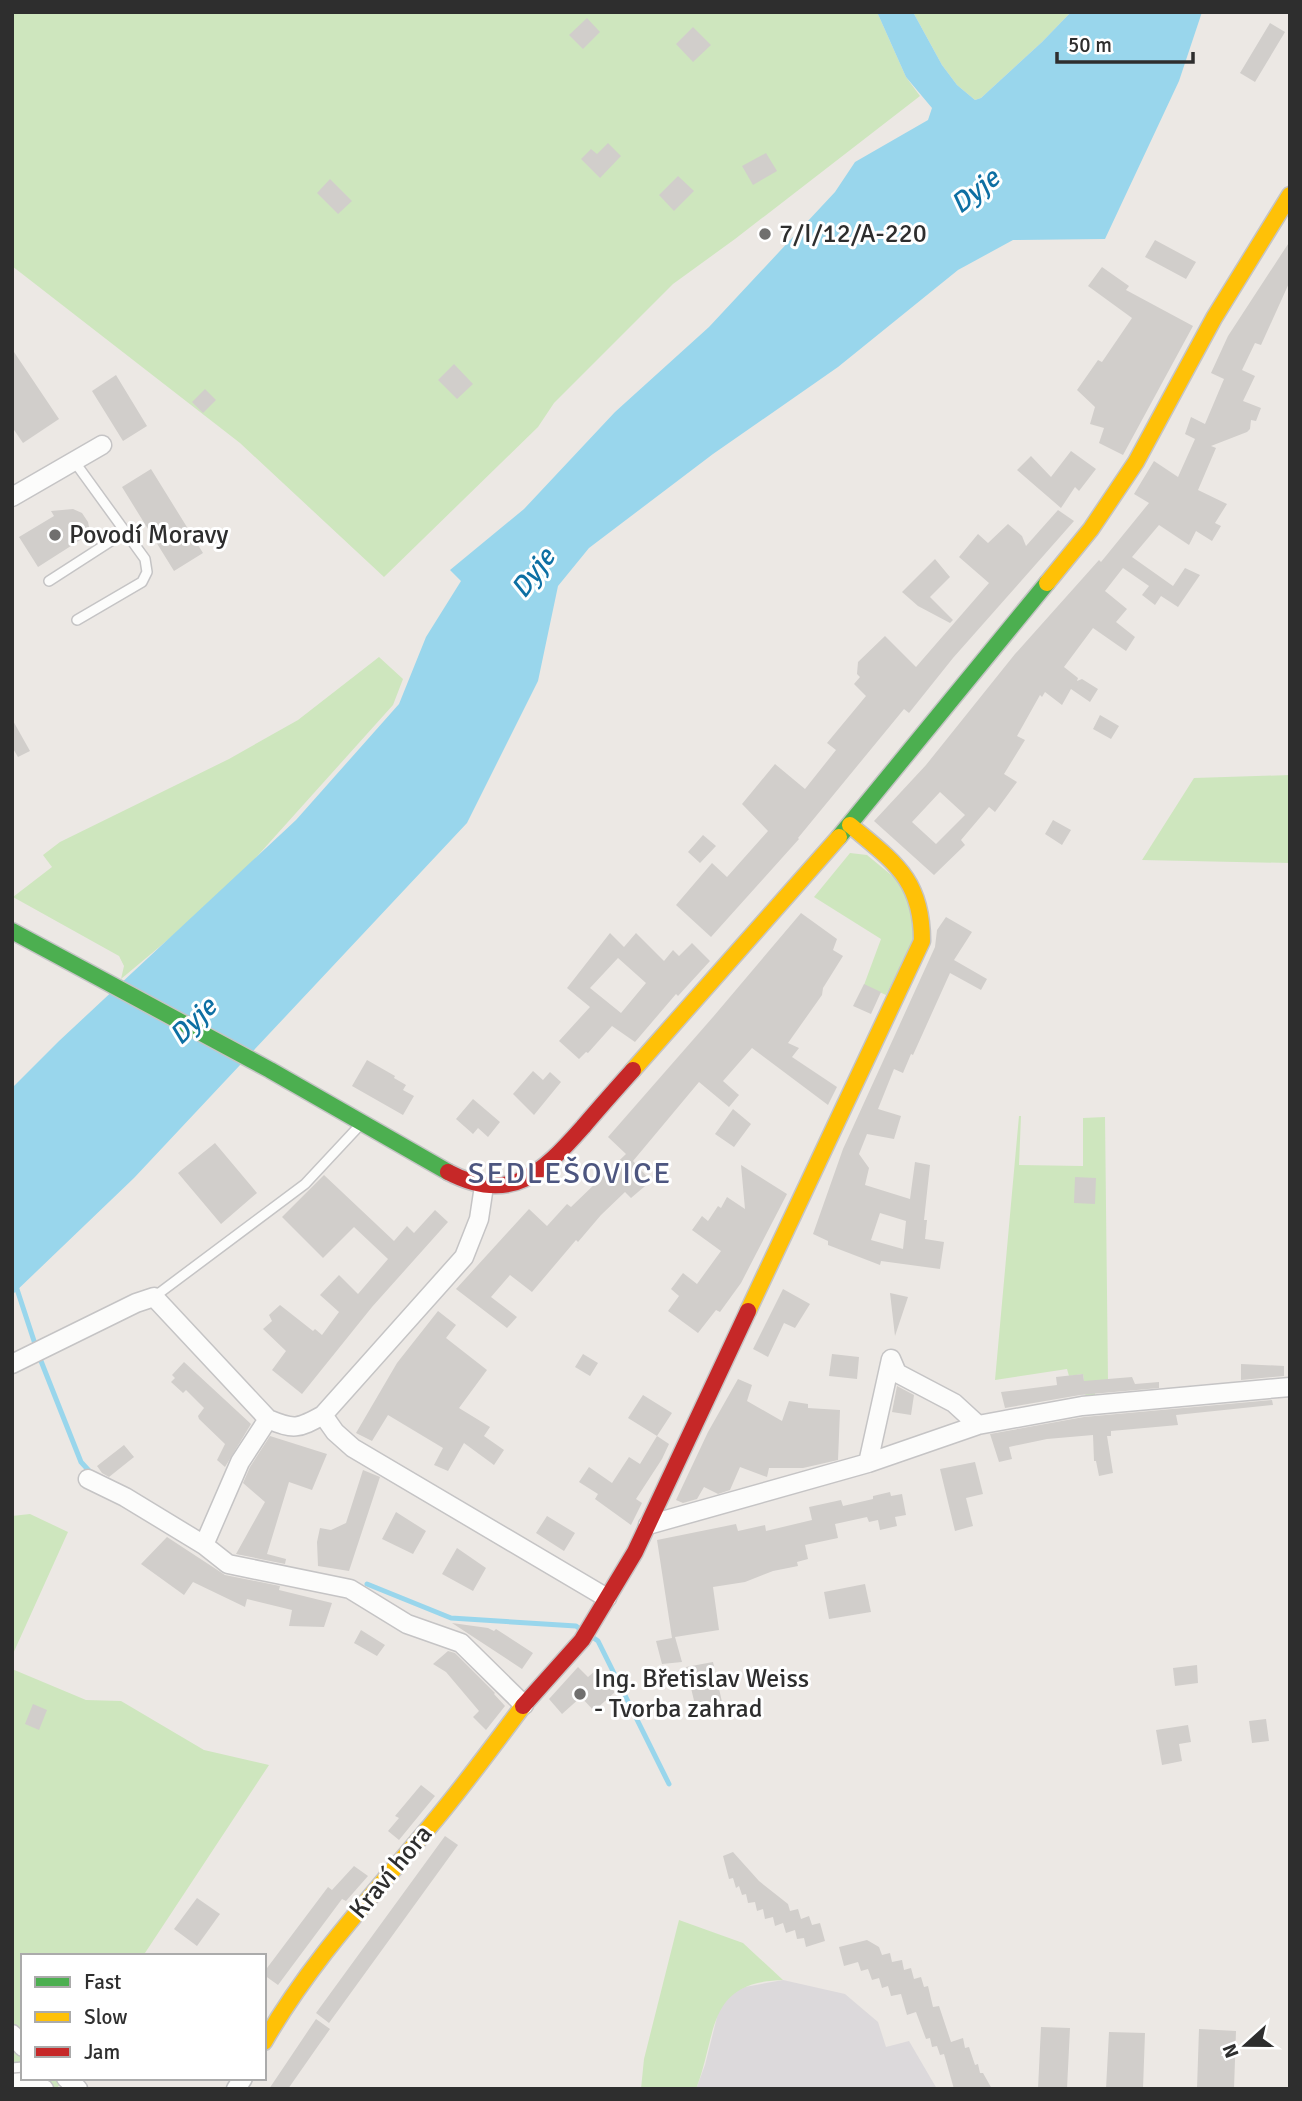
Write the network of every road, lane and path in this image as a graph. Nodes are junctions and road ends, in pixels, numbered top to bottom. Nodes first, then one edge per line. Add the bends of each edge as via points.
1 (1290, 195) edge
2 (102, 445) dead end
3 (74, 461) junction
4 (12, 497) edge
5 (125, 532) junction
6 (49, 581) dead end
7 (77, 620) dead end
8 (850, 825) junction
9 (12, 931) edge
10 (362, 1123) junction
11 (484, 1186) junction
12 (154, 1297) junction
13 (12, 1364) edge
14 (1290, 1387) edge
15 (323, 1415) junction
16 (268, 1419) junction
17 (978, 1425) junction
18 (868, 1463) junction
19 (88, 1479) dead end
20 (648, 1524) junction
21 (204, 1545) junction
22 (607, 1598) junction
23 (524, 1705) junction
24 (266, 2039) edge
25 (12, 2083) edge
26 (44, 2089) edge

1 - 8 street via 1214,318 1136,462 1091,529
2 - 3 street
3 - 4 street
3 - 5 lane
5 - 6 lane
5 - 7 lane via 145,559 147,572 142,582
8 - 11 street via 552,1162 509,1185
8 - 20 street, Kraví hora via 902,871 915,890 923,916 922,941
9 - 10 street
10 - 11 street via 450,1173
10 - 12 lane via 305,1184
11 - 15 street via 479,1219 464,1257
12 - 13 street
12 - 16 street
14 - 17 street via 1082,1406
15 - 16 street via 289,1428
15 - 22 street via 354,1448
16 - 21 street via 240,1462
17 - 18 street
17 - 18 street via 954,1403 897,1373 891,1359
18 - 20 street
19 - 21 street
20 - 22 street, Kraví hora
21 - 23 street via 228,1564 350,1589 407,1624 461,1643
22 - 23 street, Kraví hora via 586,1633
23 - 24 street, Kraví hora via 434,1822 318,1959
25 - 26 street

